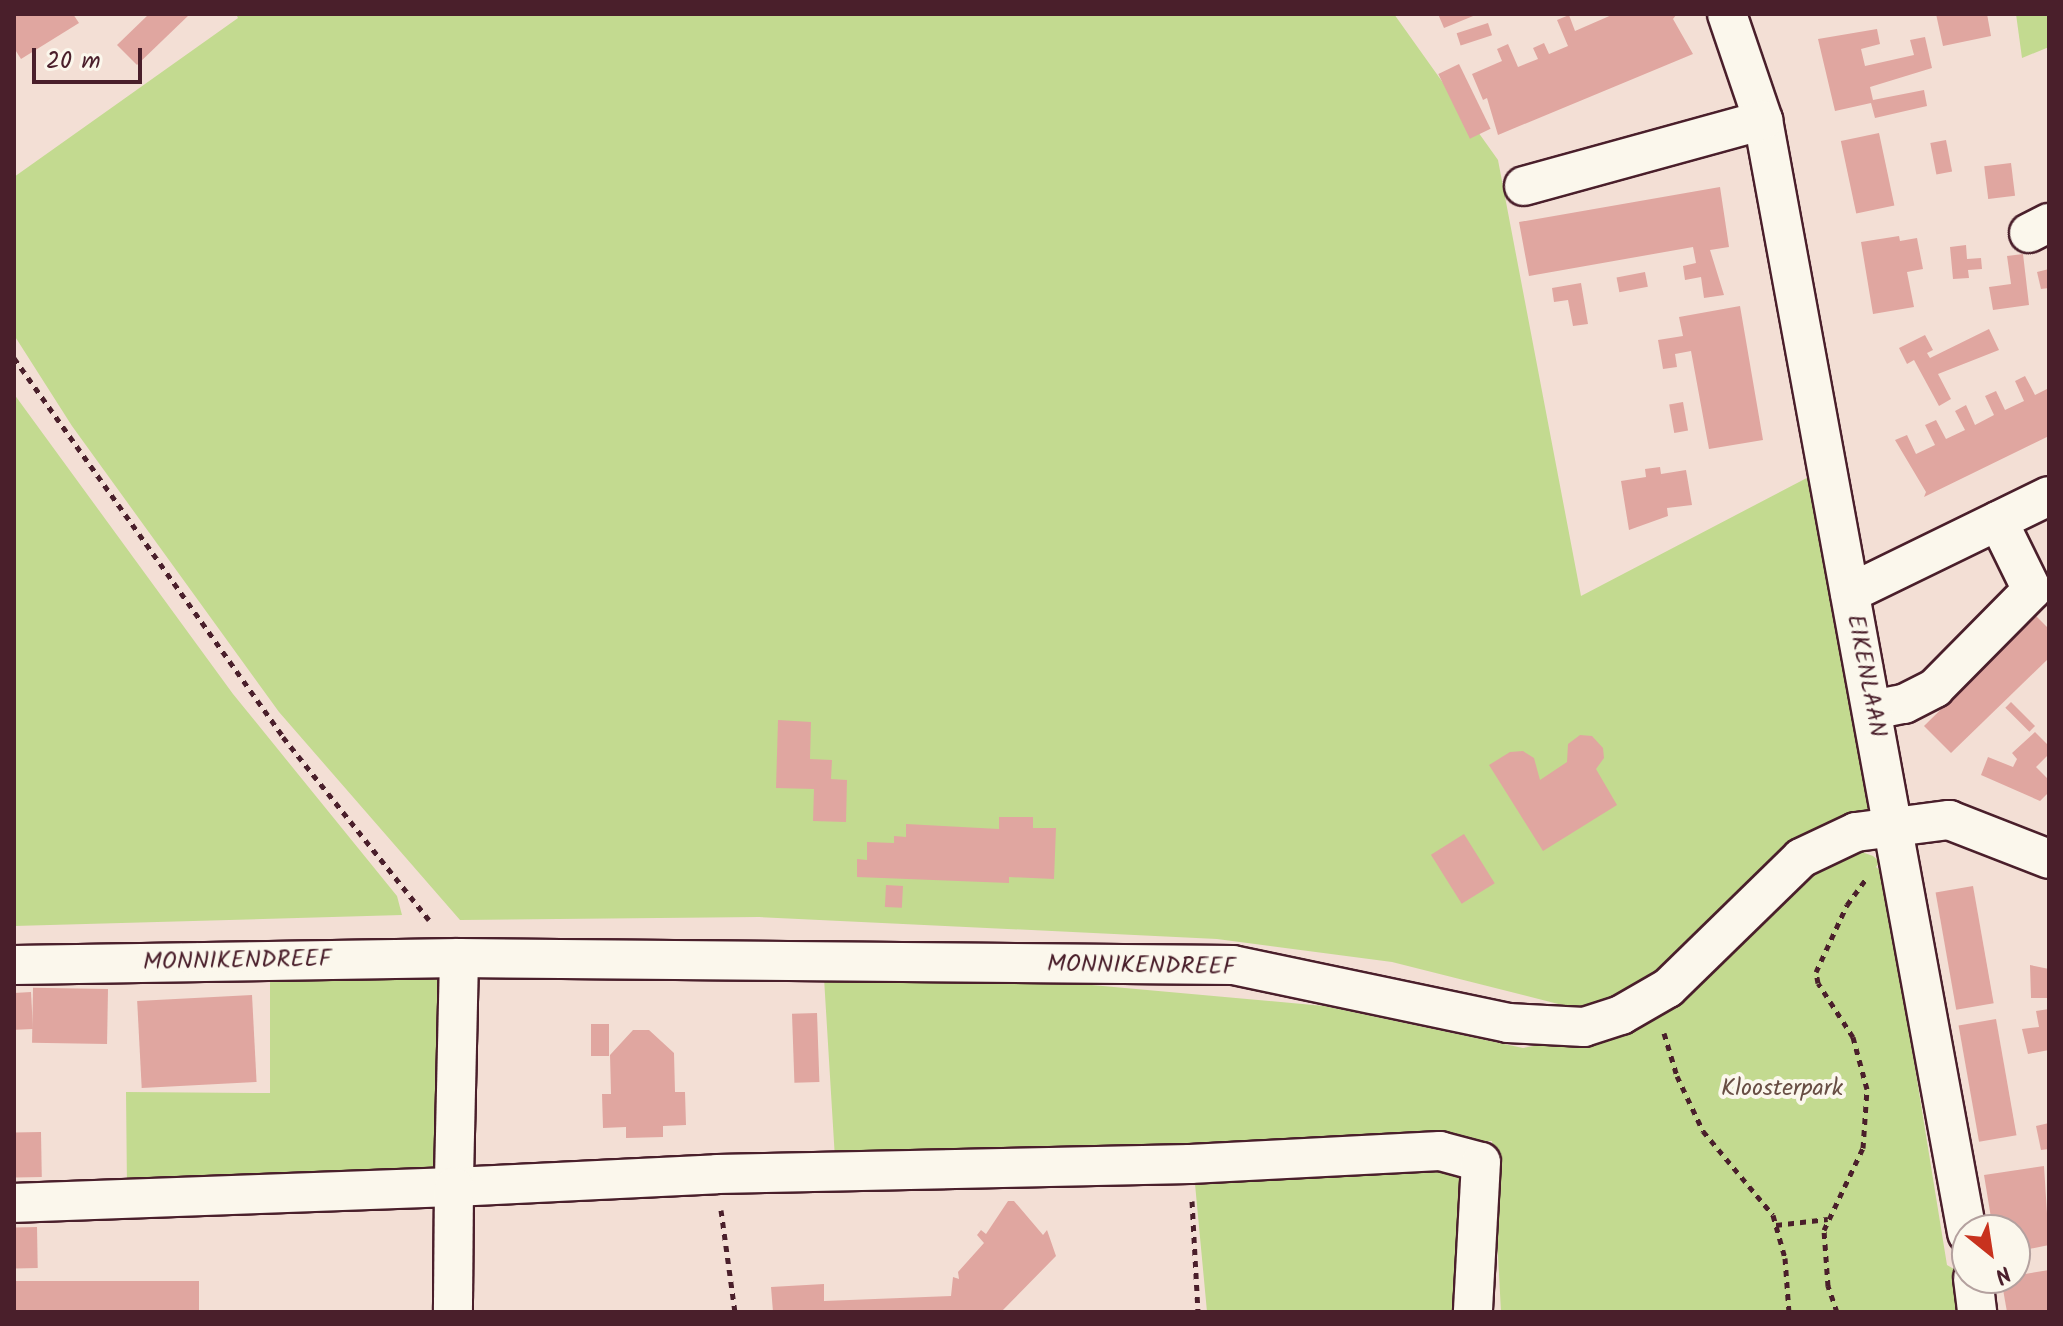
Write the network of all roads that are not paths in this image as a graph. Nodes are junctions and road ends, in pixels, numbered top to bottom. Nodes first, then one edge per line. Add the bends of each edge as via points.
1 (1727, 14) edge
2 (1763, 120) junction
3 (1524, 186) dead end
4 (2049, 496) edge
5 (1998, 521) junction
6 (1850, 593) junction
7 (1872, 710) junction
8 (1897, 843) junction
9 (2049, 859) edge
10 (459, 958) junction
11 (14, 965) edge
12 (454, 1187) junction
13 (14, 1203) edge
14 (1964, 1214) edge
15 (453, 1312) edge
16 (1473, 1312) edge

1 - 2 street, EIKENLAAN
2 - 3 street
2 - 6 street, EIKENLAAN
4 - 5 street
5 - 6 street
5 - 7 street via 2032,590 1935,688 1904,704
6 - 7 street, EIKENLAAN
7 - 8 street, EIKENLAAN
8 - 9 street, MONNIKENDREEF via 1949,820
8 - 10 street, MONNIKENDREEF via 1856,832 1801,858 1668,988 1584,1027 1508,1023 1233,965
8 - 14 street, EIKENLAAN
10 - 11 street, MONNIKENDREEF
10 - 12 street
12 - 13 street
12 - 15 street
12 - 16 street via 1440,1151 1481,1162

